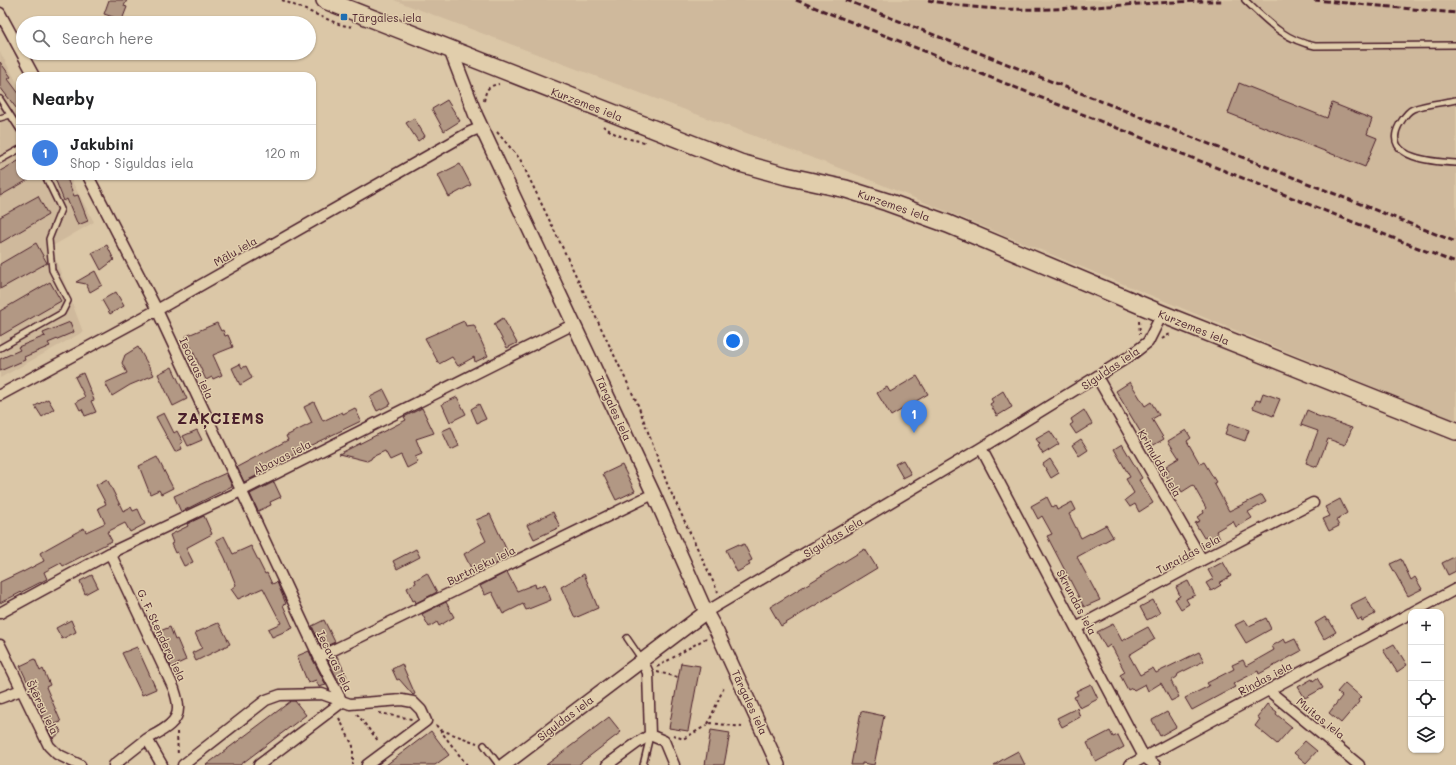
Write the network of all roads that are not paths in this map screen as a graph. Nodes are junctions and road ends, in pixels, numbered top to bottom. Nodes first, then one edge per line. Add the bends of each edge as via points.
1 (325, 0) edge
2 (1245, 0) edge
3 (0, 13) edge
4 (3, 26) edge
5 (1456, 45) edge
6 (16, 47) edge
7 (451, 51) junction
8 (24, 60) edge
9 (32, 72) edge
10 (0, 99) edge
11 (1456, 100) edge
12 (10, 115) junction
13 (0, 118) edge
14 (479, 122) junction
15 (16, 124) edge
16 (16, 151) edge
17 (0, 160) edge
18 (1456, 163) edge
19 (47, 180) edge
20 (90, 180) edge
21 (157, 310) junction
22 (1162, 314) junction
23 (574, 324) junction
24 (0, 348) edge
25 (1097, 377) junction
26 (0, 394) edge
27 (1456, 431) edge
28 (981, 448) junction
29 (241, 491) junction
30 (654, 495) junction
31 (1313, 503) dead end
32 (110, 553) junction
33 (1202, 560) junction
34 (1456, 589) edge
35 (1418, 609) edge
36 (706, 612) junction
37 (0, 613) edge
38 (1408, 614) edge
39 (1076, 628) junction
40 (627, 638) dead end
41 (0, 645) edge
42 (319, 657) junction
43 (642, 660) junction
44 (21, 690) junction
45 (1268, 690) junction
46 (0, 698) edge
47 (342, 705) junction
48 (650, 735) junction
49 (147, 739) junction
50 (484, 745) road end
51 (1144, 757) junction
52 (181, 761) edge
53 (80, 765) edge
54 (114, 765) edge
55 (162, 765) edge
56 (259, 765) edge
57 (367, 765) edge
58 (499, 765) edge
59 (504, 765) edge
60 (607, 765) edge
61 (643, 765) edge
62 (674, 765) edge
63 (778, 765) edge
64 (1130, 765) edge
65 (1155, 765) edge
66 (1359, 765) edge

1 - 7 highway, Kurzemes iela
2 - 5 lane via 1272,26 1290,39 1304,44
3 - 4 street
4 - 6 street
7 - 14 street, Tārgales iela
7 - 22 highway, Kurzemes iela via 740,163 846,189 948,224
8 - 9 street
10 - 12 lane
11 - 18 lane via 1412,109 1404,116 1396,132 1396,141 1401,150 1416,158
12 - 13 lane
12 - 15 lane
14 - 21 street, Mālu iela via 470,132
14 - 23 street, Tārgales iela
16 - 17 lane
19 - 24 lane via 61,209 49,240 52,270 68,301 62,313
20 - 21 street, Iecavas iela
21 - 26 street, Mālu iela
21 - 29 street, Iecavas iela
22 - 25 street, Siguldas iela via 1148,342
22 - 27 highway, Kurzemes iela
23 - 29 street, Abavas iela
23 - 30 street, Tārgales iela
25 - 28 street, Siguldas iela
25 - 33 street, Krimuldas iela
28 - 36 street, Siguldas iela
28 - 39 street, Skrundas iela
29 - 32 street, Abavas iela
29 - 42 street, Iecavas iela
30 - 36 street, Tārgales iela
30 - 42 street, Burtnieku iela
31 - 33 street, Turaidas iela
32 - 37 street, Abavas iela
32 - 49 street, G. F. Stendera iela via 174,689 178,707 173,723
33 - 39 street, Turaidas iela
34 - 35 street, Rindas iela
36 - 43 street, Siguldas iela
36 - 63 street, Tārgales iela
38 - 45 street, Rindas iela
39 - 51 street, Skrundas iela
40 - 43 lane
41 - 44 street, Šķērsu iela
42 - 47 street, Iecavas iela
43 - 48 street via 648,673
43 - 59 street, Siguldas iela
44 - 46 street
44 - 53 street, Šķērsu iela via 49,746 57,754
45 - 51 street, Rindas iela
45 - 66 street, Muitas iela
47 - 52 street via 322,694 280,696 266,700
47 - 56 street
47 - 57 street via 402,700 413,702 421,710 426,721
48 - 60 street
48 - 61 lane
48 - 62 street via 664,741
49 - 54 street
49 - 55 street
50 - 58 lane
51 - 64 street, Rindas iela
51 - 65 street, Skrundas iela

